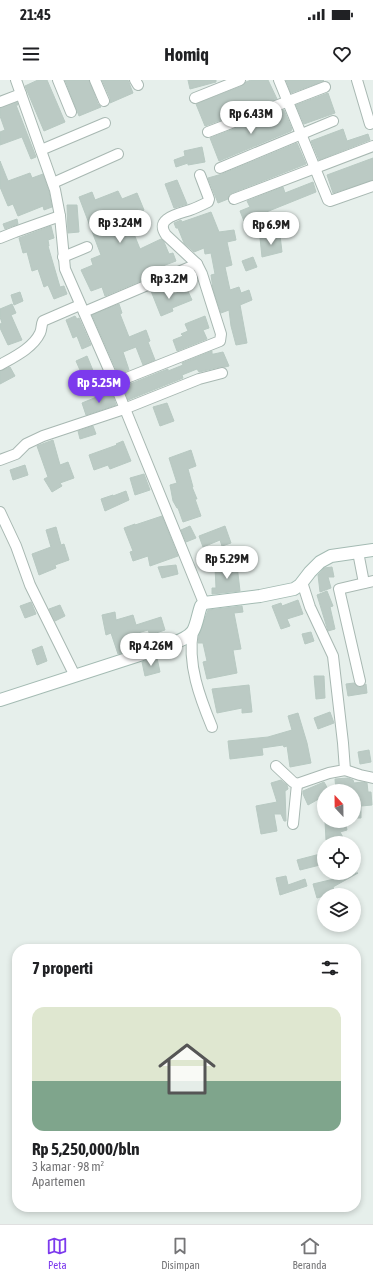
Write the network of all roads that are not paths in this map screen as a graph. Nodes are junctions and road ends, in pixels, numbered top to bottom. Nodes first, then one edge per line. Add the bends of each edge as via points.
1 (16, 80) edge
2 (58, 80) edge
3 (95, 80) edge
4 (240, 80) edge
5 (279, 80) edge
6 (357, 80) edge
7 (325, 87) dead end
8 (21, 94) junction
9 (195, 98) dead end
10 (104, 101) dead end
11 (0, 102) edge
12 (287, 102) junction
13 (71, 112) dead end
14 (333, 121) dead end
15 (104, 123) dead end
16 (370, 124) dead end
17 (208, 132) dead end
18 (300, 134) junction
19 (373, 146) edge
20 (41, 150) junction
21 (118, 154) dead end
22 (220, 168) dead end
23 (315, 168) junction
24 (200, 175) dead end
25 (53, 183) junction
26 (373, 186) edge
27 (234, 199) dead end
28 (60, 216) junction
29 (0, 238) edge
30 (87, 247) dead end
31 (63, 257) junction
32 (197, 264) junction
33 (82, 309) junction
34 (0, 365) edge
35 (222, 373) dead end
36 (114, 383) junction
37 (124, 409) junction
38 (0, 460) edge
39 (0, 512) edge
40 (373, 550) edge
41 (358, 552) junction
42 (302, 582) junction
43 (368, 582) edge
44 (204, 603) junction
45 (192, 631) junction
46 (74, 676) junction
47 (360, 681) dead end
48 (0, 700) edge
49 (212, 727) dead end
50 (276, 766) dead end
51 (345, 770) junction
52 (373, 778) edge
53 (297, 784) junction
54 (293, 824) dead end

1 - 8 street
2 - 13 street
3 - 10 street
4 - 9 street
5 - 12 street
6 - 16 street
7 - 12 street
8 - 11 street
8 - 20 street
12 - 17 street
12 - 18 street
14 - 18 street
15 - 20 street
18 - 22 street
18 - 23 street
19 - 23 street
20 - 25 street
21 - 25 street
23 - 26 street via 326,198 330,201
23 - 27 street
24 - 32 street via 208,202 168,218 162,226 166,235
25 - 28 street
28 - 29 street
28 - 31 street
30 - 31 street
31 - 33 street via 65,270
32 - 33 street
32 - 36 street via 221,334 220,341
33 - 34 street via 43,321 41,332 35,341
33 - 36 street
35 - 37 street via 184,384
36 - 37 street
37 - 38 street via 31,440 16,454
37 - 44 street
39 - 46 street via 30,584
40 - 41 street
41 - 42 street via 325,558
41 - 43 street
42 - 44 street via 298,588
42 - 51 street via 310,607 333,656
43 - 47 street via 339,589
44 - 45 street
45 - 46 street via 161,648
45 - 49 street via 194,668 200,697
46 - 48 street
50 - 53 street
51 - 52 street
51 - 53 street
53 - 54 street

